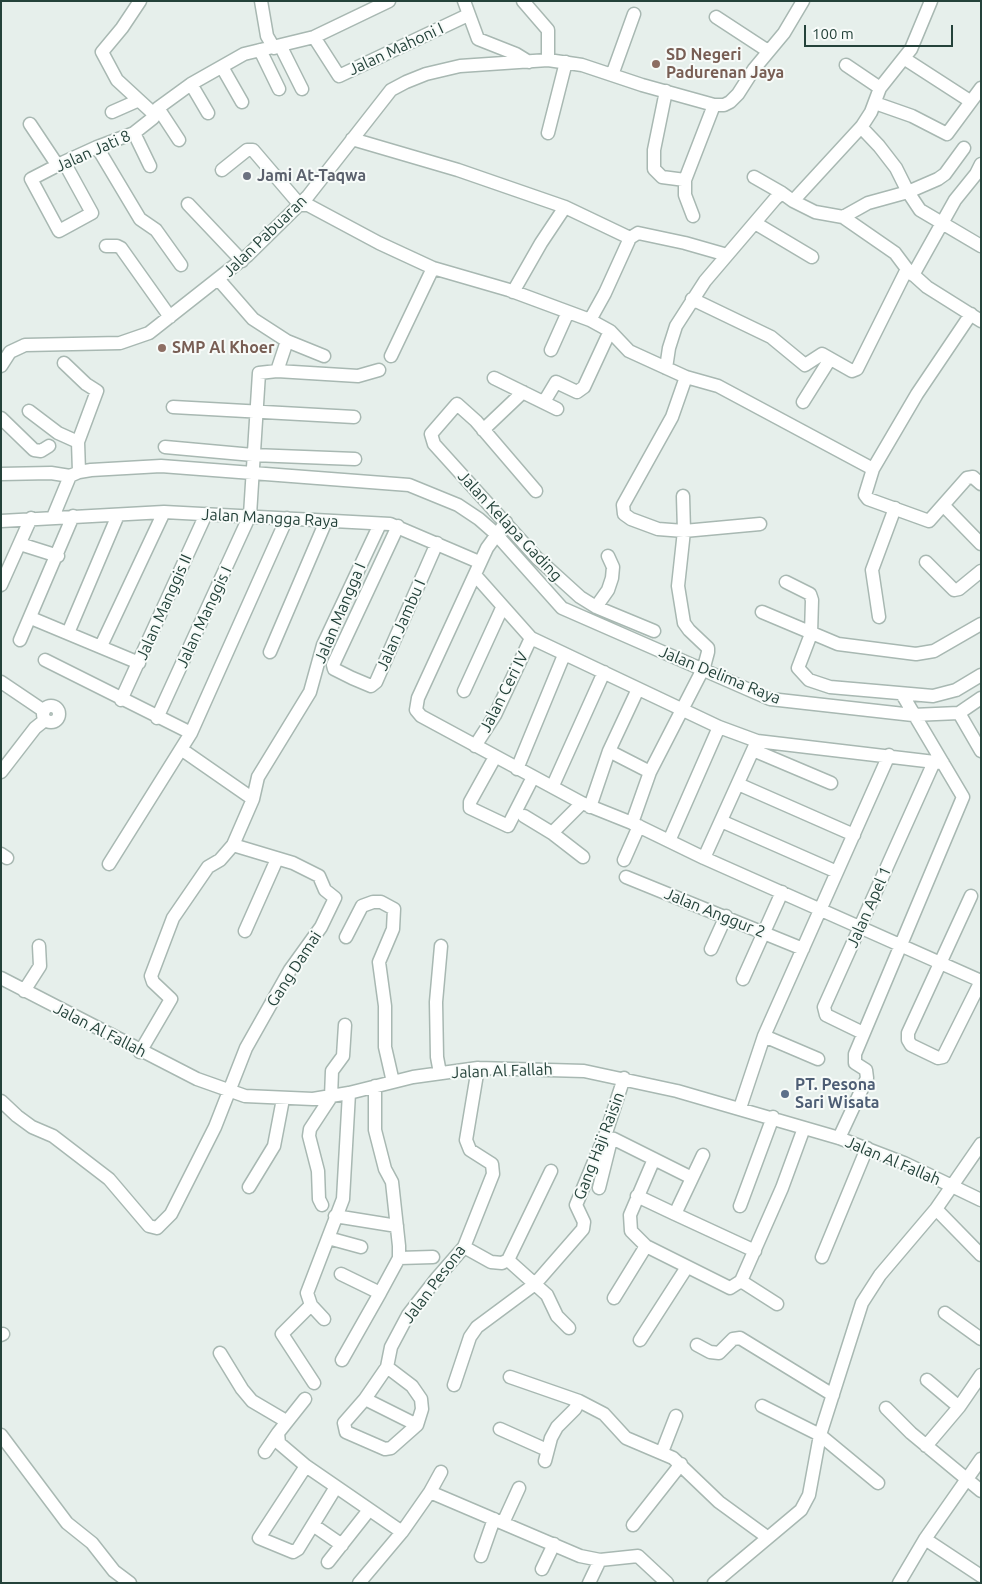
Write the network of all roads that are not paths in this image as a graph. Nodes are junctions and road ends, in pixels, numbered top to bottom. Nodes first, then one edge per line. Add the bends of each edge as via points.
1 (140, 1) edge
2 (261, 1) edge
3 (389, 1) edge
4 (464, 1) edge
5 (523, 1) edge
6 (803, 1) edge
7 (931, 1) edge
8 (634, 14) dead end
9 (468, 15) junction
10 (716, 17) dead end
11 (314, 37) junction
12 (278, 47) junction
13 (260, 50) junction
14 (768, 51) junction
15 (905, 59) junction
16 (548, 60) junction
17 (528, 62) junction
18 (566, 62) junction
19 (846, 65) dead end
20 (222, 67) junction
21 (612, 75) junction
22 (191, 84) junction
23 (880, 88) junction
24 (981, 88) edge
25 (279, 89) dead end
26 (302, 89) dead end
27 (666, 91) junction
28 (137, 101) junction
29 (242, 102) dead end
30 (970, 102) junction
31 (875, 103) junction
32 (714, 105) junction
33 (112, 112) dead end
34 (157, 112) junction
35 (208, 113) dead end
36 (30, 124) dead end
37 (861, 127) junction
38 (548, 132) dead end
39 (134, 133) junction
40 (352, 139) junction
41 (179, 140) dead end
42 (98, 147) junction
43 (61, 164) junction
44 (981, 164) edge
45 (150, 166) dead end
46 (222, 170) dead end
47 (754, 177) dead end
48 (685, 180) junction
49 (908, 192) junction
50 (782, 193) junction
51 (793, 201) junction
52 (188, 204) dead end
53 (300, 204) junction
54 (565, 208) junction
55 (693, 216) dead end
56 (843, 217) junction
57 (755, 223) junction
58 (944, 223) junction
59 (630, 238) junction
60 (106, 246) dead end
61 (981, 246) edge
62 (727, 256) junction
63 (812, 257) dead end
64 (242, 261) junction
65 (181, 265) dead end
66 (434, 268) junction
67 (910, 272) junction
68 (219, 280) junction
69 (513, 292) junction
70 (692, 300) junction
71 (568, 312) junction
72 (170, 317) junction
73 (976, 318) edge
74 (590, 320) junction
75 (610, 331) junction
76 (287, 341) junction
77 (551, 350) dead end
78 (324, 356) dead end
79 (391, 356) dead end
80 (830, 359) junction
81 (64, 363) dead end
82 (1, 366) edge
83 (666, 368) junction
84 (379, 370) dead end
85 (277, 372) junction
86 (686, 377) junction
87 (494, 378) dead end
88 (523, 392) junction
89 (544, 402) junction
90 (803, 402) dead end
91 (173, 407) dead end
92 (557, 409) dead end
93 (29, 411) dead end
94 (257, 412) junction
95 (354, 417) dead end
96 (1, 418) edge
97 (483, 430) junction
98 (78, 442) junction
99 (49, 446) dead end
100 (165, 447) dead end
101 (253, 456) junction
102 (355, 459) dead end
103 (873, 469) junction
104 (253, 472) junction
105 (1, 474) edge
106 (74, 474) junction
107 (981, 484) edge
108 (536, 491) dead end
109 (683, 496) dead end
110 (943, 505) junction
111 (895, 508) junction
112 (164, 512) junction
113 (206, 514) junction
114 (118, 515) junction
115 (250, 515) junction
116 (73, 516) junction
117 (52, 517) junction
118 (31, 518) junction
119 (287, 518) junction
120 (1, 521) edge
121 (326, 521) junction
122 (380, 524) junction
123 (760, 524) dead end
124 (398, 526) junction
125 (500, 527) junction
126 (684, 531) junction
127 (437, 542) junction
128 (20, 544) junction
129 (981, 544) edge
130 (58, 556) junction
131 (608, 556) dead end
132 (479, 562) junction
133 (926, 562) dead end
134 (981, 571) edge
135 (475, 575) junction
136 (786, 582) dead end
137 (1, 585) edge
138 (596, 607) junction
139 (502, 608) junction
140 (762, 612) dead end
141 (879, 617) dead end
142 (31, 618) junction
143 (981, 624) edge
144 (654, 631) dead end
145 (68, 633) junction
146 (811, 634) junction
147 (531, 638) junction
148 (20, 640) dead end
149 (101, 646) junction
150 (270, 652) dead end
151 (564, 654) junction
152 (46, 660) dead end
153 (139, 663) junction
154 (703, 669) junction
155 (604, 672) junction
156 (981, 675) edge
157 (1, 682) edge
158 (638, 689) junction
159 (464, 691) dead end
160 (902, 694) junction
161 (981, 698) edge
162 (121, 700) junction
163 (682, 710) junction
164 (959, 713) junction
165 (913, 716) junction
166 (157, 718) junction
167 (719, 727) junction
168 (191, 733) junction
169 (475, 746) junction
170 (755, 746) junction
171 (181, 749) junction
172 (981, 751) edge
173 (609, 752) junction
174 (889, 755) junction
175 (495, 756) junction
176 (938, 762) junction
177 (517, 769) junction
178 (1, 772) edge
179 (650, 772) junction
180 (533, 777) junction
181 (555, 781) dead end
182 (832, 783) dead end
183 (738, 784) junction
184 (254, 800) junction
185 (586, 805) junction
186 (524, 816) dead end
187 (720, 820) junction
188 (636, 824) junction
189 (552, 833) junction
190 (854, 835) junction
191 (669, 841) junction
192 (233, 845) junction
193 (583, 857) dead end
194 (704, 858) junction
195 (277, 860) junction
196 (624, 860) dead end
197 (109, 864) dead end
198 (837, 872) junction
199 (626, 877) dead end
200 (782, 892) junction
201 (971, 896) dead end
202 (821, 910) junction
203 (726, 916) junction
204 (860, 928) junction
205 (245, 931) dead end
206 (764, 932) junction
207 (346, 937) dead end
208 (39, 946) dead end
209 (441, 946) dead end
210 (899, 946) junction
211 (711, 949) dead end
212 (803, 949) junction
213 (938, 963) junction
214 (1, 978) edge
215 (743, 979) dead end
216 (981, 981) edge
217 (24, 991) junction
218 (345, 1024) dead end
219 (863, 1033) junction
220 (767, 1034) junction
221 (140, 1052) junction
222 (818, 1059) dead end
223 (478, 1068) junction
224 (440, 1073) junction
225 (624, 1078) junction
226 (393, 1082) junction
227 (375, 1086) junction
228 (228, 1092) junction
229 (349, 1093) junction
230 (331, 1097) junction
231 (283, 1099) junction
232 (1, 1101) edge
233 (743, 1109) junction
234 (772, 1117) junction
235 (804, 1128) junction
236 (839, 1138) junction
237 (981, 1144) edge
238 (867, 1148) junction
239 (703, 1155) dead end
240 (654, 1158) junction
241 (551, 1170) dead end
242 (692, 1178) junction
243 (952, 1186) junction
244 (249, 1187) dead end
245 (599, 1188) dead end
246 (637, 1196) junction
247 (981, 1200) edge
248 (322, 1205) dead end
249 (740, 1206) dead end
250 (936, 1209) junction
251 (675, 1214) junction
252 (335, 1216) junction
253 (397, 1226) junction
254 (328, 1238) junction
255 (646, 1246) junction
256 (361, 1247) dead end
257 (464, 1247) junction
258 (755, 1251) junction
259 (981, 1254) edge
260 (433, 1257) dead end
261 (822, 1257) dead end
262 (399, 1258) junction
263 (508, 1260) junction
264 (687, 1267) junction
265 (341, 1274) dead end
266 (742, 1281) junction
267 (535, 1284) junction
268 (380, 1293) junction
269 (614, 1298) dead end
270 (777, 1304) dead end
271 (311, 1305) junction
272 (945, 1313) dead end
273 (324, 1319) dead end
274 (569, 1328) dead end
275 (981, 1339) edge
276 (640, 1340) dead end
277 (697, 1345) dead end
278 (220, 1353) dead end
279 (342, 1360) dead end
280 (388, 1367) junction
281 (981, 1375) edge
282 (510, 1377) dead end
283 (927, 1380) dead end
284 (314, 1383) dead end
285 (454, 1385) dead end
286 (833, 1395) junction
287 (305, 1399) dead end
288 (365, 1399) junction
289 (579, 1401) junction
290 (762, 1406) dead end
291 (959, 1407) junction
292 (886, 1408) dead end
293 (676, 1416) dead end
294 (286, 1421) junction
295 (417, 1425) junction
296 (500, 1429) dead end
297 (278, 1433) junction
298 (1, 1435) edge
299 (820, 1435) junction
300 (926, 1446) junction
301 (264, 1452) dead end
302 (662, 1452) junction
303 (981, 1459) edge
304 (681, 1464) junction
305 (306, 1466) junction
306 (441, 1472) dead end
307 (966, 1479) junction
308 (878, 1483) dead end
309 (336, 1486) junction
310 (519, 1488) dead end
311 (981, 1491) edge
312 (430, 1492) junction
313 (369, 1510) junction
314 (498, 1521) junction
315 (313, 1525) junction
316 (634, 1525) dead end
317 (402, 1532) junction
318 (768, 1536) junction
319 (925, 1539) junction
320 (554, 1544) junction
321 (342, 1545) junction
322 (481, 1556) dead end
323 (600, 1560) junction
324 (328, 1562) dead end
325 (542, 1569) dead end
326 (981, 1576) edge
327 (722, 1580) edge
328 (130, 1583) edge
329 (359, 1583) edge
330 (589, 1583) edge
331 (667, 1583) edge
332 (900, 1583) edge

1 - 28 street via 102,52 117,80
2 - 12 street via 267,36
3 - 11 street, Jalan Jati 8
4 - 9 street
5 - 16 street via 548,30
6 - 14 street via 784,33
7 - 15 street
8 - 21 street
9 - 11 street, Jalan Mahoni I via 340,75 336,74
9 - 17 street via 478,39
10 - 14 street
11 - 12 street, Jalan Jati 8
12 - 13 street, Jalan Jati 8
12 - 26 street
13 - 20 street, Jalan Jati 8 via 244,54
13 - 25 street
14 - 32 street via 730,102
15 - 23 street
15 - 30 street
16 - 17 street, Jalan Pabuaran
16 - 18 street, Jalan Pabuaran
17 - 40 street, Jalan Pabuaran via 460,66 406,82 391,90
18 - 21 street, Jalan Pabuaran
18 - 38 street
19 - 23 street
20 - 22 street, Jalan Jati 8
20 - 29 street
21 - 27 street, Jalan Pabuaran
22 - 34 street, Jalan Jati 8
22 - 35 street
23 - 31 street
24 - 30 street
27 - 32 street, Jalan Pabuaran
27 - 48 street via 654,150 654,169 662,177
28 - 33 street
28 - 34 street
30 - 31 street via 947,134 912,116
31 - 37 street
32 - 48 street
34 - 39 street, Jalan Jati 8
34 - 41 street
36 - 43 street
37 - 49 street via 896,168
37 - 51 street
39 - 42 street, Jalan Jati 8
39 - 45 street
40 - 53 street, Jalan Pabuaran
40 - 54 street via 458,170
42 - 43 street, Jalan Jati 8
42 - 65 street via 140,219 156,230
43 - 43 street, Jalan Jati 8 via 92,213 58,230 31,180
44 - 49 street via 963,146 945,174
44 - 58 street via 955,200
46 - 53 street via 247,150 253,150
47 - 50 street
48 - 55 street via 685,195
49 - 56 street via 868,203
49 - 58 street via 920,210
50 - 51 street
50 - 57 street
51 - 56 street via 814,212
52 - 64 street
53 - 64 street, Jalan Pabuaran
53 - 66 street via 308,205
54 - 59 street
54 - 69 street via 540,243
56 - 67 street via 895,252
57 - 62 street
57 - 63 street
58 - 61 street
58 - 67 street
59 - 62 street via 638,233 648,234
59 - 74 street
60 - 72 street via 121,248
62 - 70 street
64 - 68 street, Jalan Pabuaran
66 - 69 street
66 - 79 street
67 - 73 street via 927,287
67 - 80 street via 857,369 850,370
68 - 72 street, Jalan Pabuaran
68 - 76 street via 253,319
69 - 71 street
70 - 80 street via 770,337 805,365 819,354
70 - 83 street via 676,326
71 - 74 street
71 - 77 street
72 - 82 street, Jalan Pabuaran via 149,333 120,343 25,345 10,352
73 - 103 street via 917,394
74 - 75 street
75 - 83 street via 628,351
75 - 89 street via 584,388 577,392 556,382
76 - 78 street
76 - 85 street
80 - 90 street
81 - 98 street via 97,391
83 - 86 street
84 - 85 street via 358,376
85 - 94 street via 259,373
86 - 103 street via 718,386
86 - 126 street via 672,417 624,505 624,514 631,519 658,529
87 - 88 street
88 - 89 street
88 - 97 street
89 - 92 street
91 - 94 street
93 - 98 street via 58,433
94 - 95 street
94 - 101 street
96 - 99 street via 34,450 41,451
97 - 108 street
97 - 125 street, Jalan Kelapa Gading via 457,404 431,434 434,444
98 - 106 street
100 - 101 street
101 - 102 street
101 - 104 street
103 - 111 street via 865,495
104 - 106 street via 161,466
104 - 115 street
104 - 125 street via 408,485
105 - 106 street
106 - 117 street
107 - 110 street via 973,477 968,478
109 - 126 street
110 - 111 street via 929,521
110 - 129 street
111 - 141 street via 872,570
112 - 113 street, Jalan Mangga Raya
112 - 114 street, Jalan Mangga Raya
112 - 149 street
113 - 115 street, Jalan Mangga Raya
113 - 153 street, Jalan Manggis II
114 - 116 street, Jalan Mangga Raya
114 - 145 street
115 - 119 street, Jalan Mangga Raya
115 - 166 street, Jalan Manggis I
116 - 117 street, Jalan Mangga Raya
116 - 130 street
117 - 118 street, Jalan Mangga Raya
118 - 120 street, Jalan Mangga Raya
118 - 128 street
119 - 121 street, Jalan Mangga Raya
119 - 168 street
121 - 122 street, Jalan Mangga Raya
121 - 150 street
122 - 124 street, Jalan Mangga Raya
122 - 184 street, Jalan Mangga I via 323,645 310,692 258,777
123 - 126 street
124 - 127 street, Jalan Mangga Raya
124 - 127 street, Jalan Jambu I via 333,665 334,669 371,686 376,682
125 - 132 street
125 - 138 street, Jalan Kelapa Gading via 580,597
125 - 154 street, Jalan Delima Raya via 562,608
126 - 154 street via 678,586 684,623 708,648
127 - 132 street, Jalan Mangga Raya
128 - 130 street
128 - 137 street
130 - 142 street
131 - 138 street via 613,567 612,578
132 - 135 street
133 - 134 street via 954,590
135 - 139 street
135 - 169 street via 416,703 416,710 421,716
136 - 146 street via 810,594
138 - 144 street, Jalan Kelapa Gading
139 - 147 street
139 - 159 street
140 - 146 street
142 - 145 street
142 - 148 street
143 - 146 street via 926,654 860,648
145 - 149 street
146 - 160 street via 798,668 809,680 823,686
147 - 151 street
147 - 169 street, Jalan Ceri IV via 495,715
149 - 153 street
151 - 155 street
151 - 177 street
152 - 162 street
153 - 162 street, Jalan Manggis II
154 - 163 street
154 - 165 street, Jalan Delima Raya via 778,701
155 - 158 street
155 - 181 street
156 - 160 street via 944,695
157 - 178 street via 45,715
158 - 163 street
158 - 173 street
160 - 165 street
161 - 164 street
162 - 166 street
163 - 167 street
163 - 179 street
164 - 165 street, Jalan Delima Raya
164 - 172 street
165 - 176 street
166 - 168 street
167 - 170 street
167 - 191 street
168 - 171 street
169 - 175 street
170 - 174 street
170 - 182 street
170 - 183 street
171 - 184 street
171 - 197 street
173 - 179 street
173 - 185 street
174 - 176 street
174 - 190 street
175 - 177 street
175 - 180 street via 470,802 470,808 508,826
176 - 204 street, Jalan Apel 1
176 - 210 street via 963,797
177 - 180 street
179 - 188 street
180 - 185 street
183 - 187 street
183 - 190 street
184 - 192 street, Jalan Mangga I
185 - 188 street
185 - 189 street
186 - 189 street
187 - 194 street
187 - 198 street
188 - 191 street
188 - 196 street
189 - 193 street
190 - 198 street
191 - 194 street
192 - 195 street
192 - 221 street, Jalan Mangga I via 220,860 208,867 173,918 150,976 171,999
194 - 200 street
195 - 205 street
195 - 228 street, Gang Damai via 293,863 318,876 325,890 334,895 334,901 246,1048
198 - 202 street
199 - 203 street, Jalan Anggur 2
200 - 202 street
200 - 206 street
201 - 213 street
202 - 204 street
202 - 212 street
203 - 206 street, Jalan Anggur 2
203 - 211 street
204 - 210 street
204 - 219 street, Jalan Apel 1 via 825,1002 824,1011
206 - 212 street, Jalan Anggur 2
206 - 215 street
207 - 226 street via 362,906 381,902 394,909 393,929 379,962 385,1006 385,1046
208 - 217 street via 40,966
209 - 224 street via 436,1002
210 - 213 street
210 - 219 street
212 - 220 street
213 - 216 street
213 - 216 street via 908,1033 911,1045 938,1058 943,1058
214 - 217 street, Jalan Al Fallah
217 - 221 street, Jalan Al Fallah
218 - 230 street via 343,1056 332,1071
219 - 236 street via 854,1060 866,1070 867,1078
220 - 222 street
220 - 233 street
221 - 228 street, Jalan Al Fallah
223 - 224 street, Jalan Al Fallah
223 - 225 street, Jalan Al Fallah via 584,1071
223 - 257 street, Jalan Pesona via 466,1140 470,1150 492,1164 494,1171
224 - 226 street, Jalan Al Fallah
225 - 233 street, Jalan Al Fallah
225 - 267 street, Gang Haji Raisin via 606,1133 576,1205 584,1222 583,1229
226 - 227 street, Jalan Al Fallah
227 - 229 street, Jalan Al Fallah
227 - 253 street via 376,1138 392,1182
228 - 231 street, Jalan Al Fallah
228 - 232 street via 215,1127 171,1214 157,1228 149,1226 109,1179 54,1136 32,1127
229 - 230 street, Jalan Al Fallah
229 - 252 street via 344,1193
230 - 231 street, Jalan Al Fallah
230 - 248 street via 310,1129 309,1136 318,1170
231 - 244 street via 274,1146
233 - 234 street, Jalan Al Fallah
234 - 235 street, Jalan Al Fallah
234 - 249 street
235 - 236 street, Jalan Al Fallah
235 - 258 street
236 - 238 street, Jalan Al Fallah
237 - 243 street
238 - 243 street, Jalan Al Fallah
238 - 261 street
239 - 242 street
240 - 242 street
240 - 245 street via 614,1139
240 - 246 street
241 - 263 street
242 - 251 street
243 - 247 street, Jalan Al Fallah
243 - 250 street
246 - 251 street
246 - 255 street via 629,1224 636,1238
250 - 259 street
250 - 286 street via 880,1275 862,1303
251 - 258 street
252 - 253 street
252 - 254 street
253 - 262 street
254 - 256 street
254 - 271 street via 307,1293
255 - 264 street
255 - 269 street
257 - 263 street via 491,1262
257 - 280 street, Jalan Pesona via 408,1315 391,1347
258 - 266 street
260 - 262 street
262 - 268 street
263 - 267 street
264 - 266 street via 726,1287 734,1287
264 - 276 street
265 - 268 street
266 - 270 street
267 - 274 street via 547,1295 557,1316
267 - 285 street via 477,1327 470,1337
268 - 279 street
271 - 273 street
271 - 284 street via 282,1334
272 - 275 street
277 - 286 street via 719,1353 733,1339 740,1338
278 - 294 street via 252,1401
280 - 288 street
280 - 295 street via 412,1386 421,1399 422,1410
281 - 291 street
282 - 289 street
283 - 291 street
286 - 299 street
287 - 294 street
288 - 295 street
288 - 295 street via 344,1423 346,1432 389,1449
289 - 296 street via 557,1427 546,1455
289 - 302 street via 604,1414 626,1438
290 - 299 street
291 - 300 street
292 - 300 street
293 - 302 street
294 - 297 street
297 - 301 street
297 - 305 street via 277,1438 283,1447
298 - 328 street via 67,1523 92,1543 114,1571
299 - 308 street
299 - 318 street via 809,1496 801,1510
300 - 307 street
302 - 304 street
303 - 307 street
304 - 316 street
304 - 318 street via 719,1502
305 - 309 street
305 - 315 street via 254,1536 293,1552
306 - 312 street
307 - 311 street
307 - 319 street
309 - 313 street
309 - 315 street
310 - 314 street
312 - 314 street
312 - 317 street
313 - 317 street
313 - 321 street
314 - 320 street
314 - 322 street
315 - 321 street
317 - 329 street
318 - 327 street
319 - 326 street
319 - 332 street
320 - 323 street via 580,1556
320 - 325 street
321 - 324 street
323 - 330 street
323 - 331 street via 638,1556

